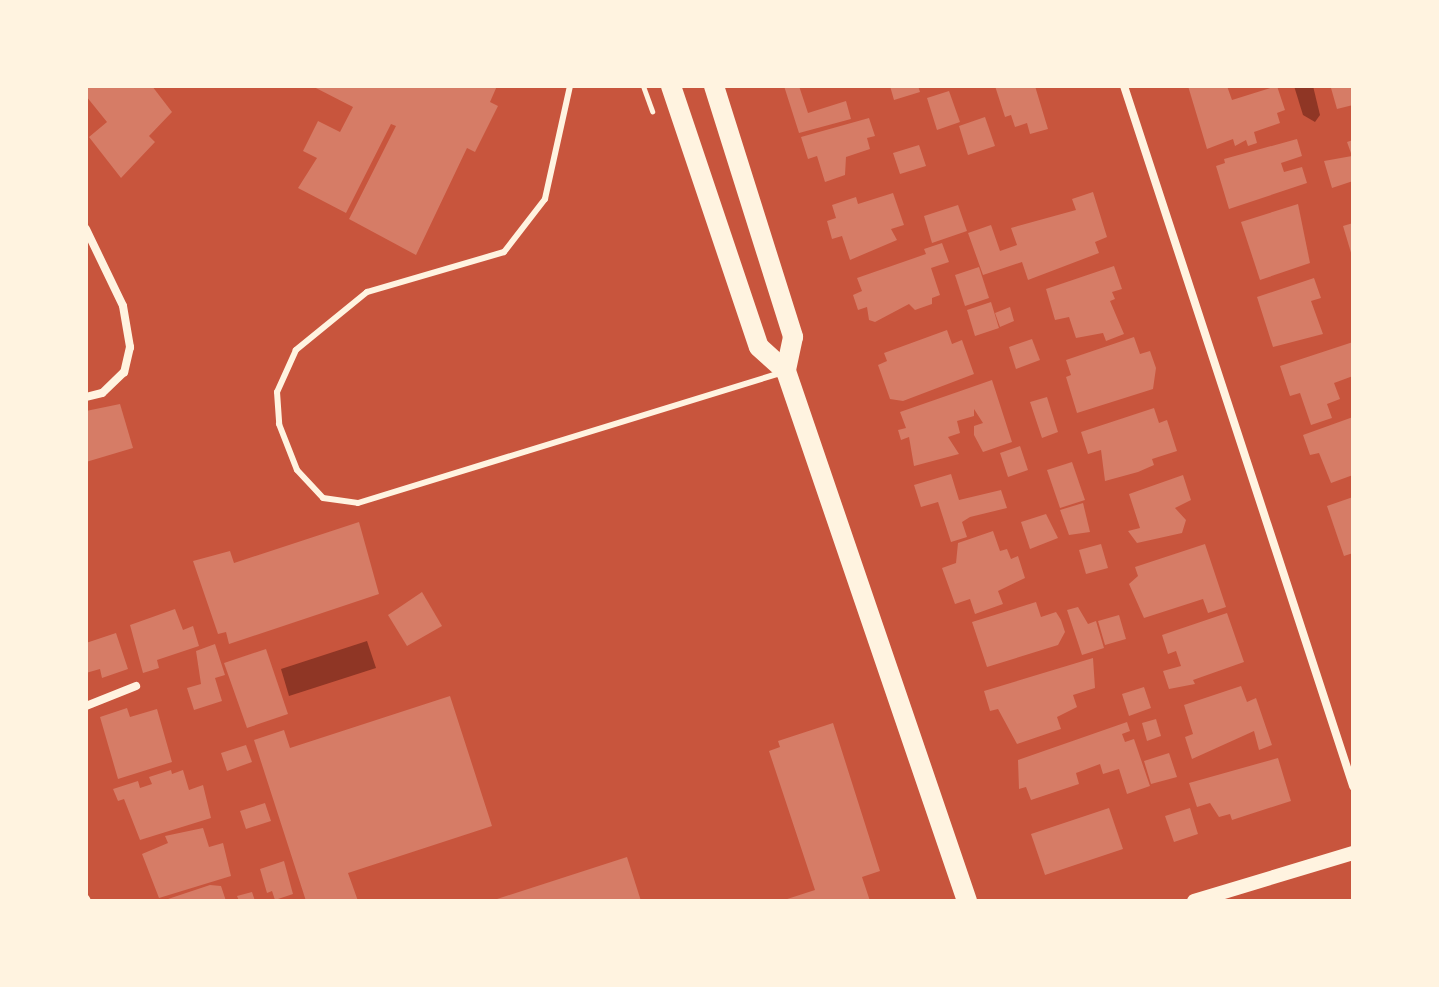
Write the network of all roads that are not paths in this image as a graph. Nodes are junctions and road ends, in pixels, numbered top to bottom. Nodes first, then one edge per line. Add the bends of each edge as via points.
1 (570, 86) edge
2 (671, 86) edge
3 (714, 86) edge
4 (1124, 86) edge
5 (86, 229) edge
6 (786, 371) junction
7 (86, 397) edge
8 (136, 686) dead end
9 (86, 706) edge
10 (1353, 786) edge
11 (1353, 853) edge
12 (967, 901) edge
13 (1194, 901) edge

1 - 6 lane via 545,199 504,252 367,292 296,350 277,392 279,424 297,470 323,498 358,503
2 - 6 main road via 759,347
3 - 6 main road via 793,337
4 - 10 street
5 - 7 street via 123,306 130,347 124,372 102,393
6 - 12 main road
8 - 9 street
11 - 13 street

